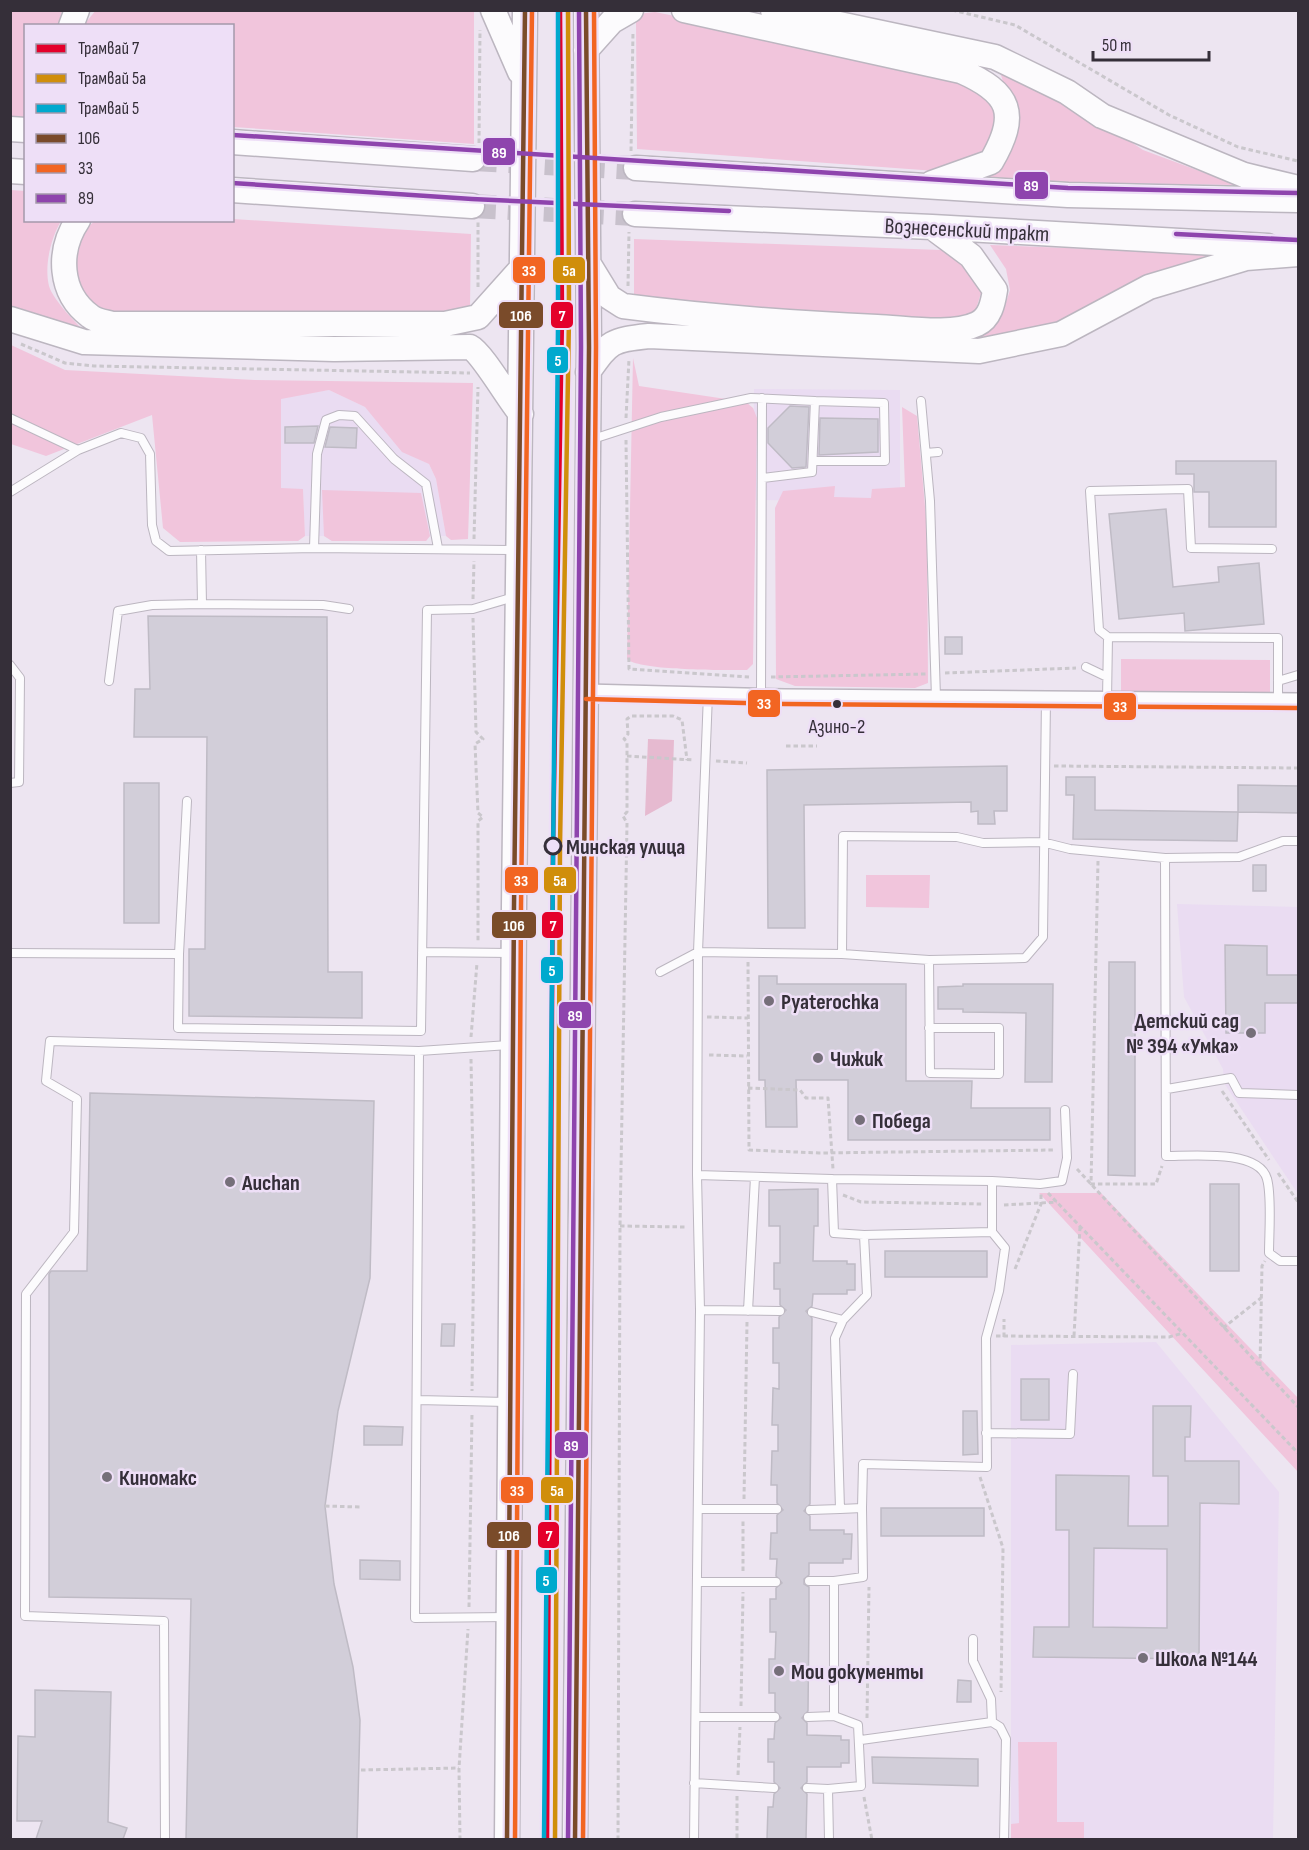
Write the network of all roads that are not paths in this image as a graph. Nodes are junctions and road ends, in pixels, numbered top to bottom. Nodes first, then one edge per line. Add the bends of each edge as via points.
1 (494, 10) edge
2 (525, 10) edge
3 (586, 10) edge
4 (632, 10) edge
5 (684, 10) edge
6 (773, 10) edge
7 (586, 50) junction
8 (524, 81) junction
9 (234, 142) edge
10 (473, 159) tunnel mouth
11 (636, 168) tunnel mouth
12 (922, 186) junction
13 (1299, 188) edge
14 (234, 190) edge
15 (1299, 200) edge
16 (472, 207) tunnel mouth
17 (635, 214) tunnel mouth
18 (77, 222) edge
19 (932, 227) junction
20 (1299, 247) edge
21 (1299, 254) edge
22 (589, 265) junction
23 (521, 269) junction
24 (10, 319) edge
25 (588, 372) junction
26 (762, 398) junction
27 (815, 401) junction
28 (921, 401) dead end
29 (520, 414) junction
30 (10, 417) edge
31 (587, 441) junction
32 (78, 450) junction
33 (938, 452) dead end
34 (926, 453) junction
35 (813, 461) junction
36 (763, 478) junction
37 (10, 492) edge
38 (314, 548) junction
39 (438, 548) junction
40 (1272, 549) dead end
41 (201, 550) junction
42 (518, 550) junction
43 (519, 596) junction
44 (201, 604) junction
45 (349, 609) dead end
46 (1108, 638) junction
47 (10, 665) edge
48 (1086, 667) road end
49 (1299, 675) edge
50 (1107, 677) junction
51 (109, 681) dead end
52 (1278, 681) junction
53 (586, 692) junction
54 (708, 694) junction
55 (761, 695) junction
56 (936, 698) junction
57 (1046, 699) junction
58 (1107, 700) junction
59 (1278, 701) junction
60 (1299, 701) edge
61 (10, 783) edge
62 (187, 801) dead end
63 (1299, 841) edge
64 (1042, 842) junction
65 (1165, 858) junction
66 (422, 952) junction
67 (698, 952) junction
68 (10, 953) edge
69 (514, 953) junction
70 (179, 954) junction
71 (842, 954) junction
72 (929, 960) junction
73 (660, 972) dead end
74 (929, 1028) junction
75 (514, 1045) junction
76 (419, 1052) junction
77 (1167, 1089) junction
78 (1299, 1095) edge
79 (1065, 1110) dead end
80 (697, 1175) junction
81 (755, 1177) junction
82 (832, 1179) junction
83 (992, 1181) junction
84 (992, 1232) junction
85 (864, 1235) junction
86 (1299, 1261) edge
87 (700, 1310) junction
88 (748, 1311) junction
89 (780, 1311) dead end
90 (812, 1312) dead end
91 (843, 1320) junction
92 (1073, 1374) dead end
93 (417, 1400) junction
94 (512, 1402) junction
95 (986, 1432) junction
96 (862, 1508) junction
97 (699, 1509) junction
98 (777, 1509) dead end
99 (840, 1509) junction
100 (810, 1510) dead end
101 (809, 1581) dead end
102 (834, 1581) junction
103 (698, 1582) junction
104 (776, 1582) dead end
105 (510, 1617) junction
106 (973, 1639) dead end
107 (834, 1716) junction
108 (697, 1717) junction
109 (775, 1717) dead end
110 (808, 1717) dead end
111 (992, 1722) junction
112 (861, 1740) junction
113 (694, 1783) junction
114 (774, 1788) dead end
115 (807, 1788) dead end
116 (828, 1789) junction
117 (165, 1839) edge
118 (507, 1839) edge
119 (575, 1839) edge
120 (694, 1839) edge
121 (829, 1839) edge
122 (1004, 1839) edge

1 - 8 main road
2 - 8 main road
3 - 7 main road
4 - 7 main road via 612,21
5 - 12 main road via 961,70 990,84 1007,109 1005,137 991,162
6 - 13 main road via 995,57 1067,92 1102,116 1244,175
7 - 22 main road
8 - 23 main road
9 - 10 main road
11 - 12 main road, Вознесенский тракт
12 - 15 main road, Вознесенский тракт via 1068,195
14 - 16 main road
17 - 19 main road, Вознесенский тракт
18 - 23 main road via 69,233 63,266 67,286 92,318 112,324 445,324 478,317
19 - 20 main road, Вознесенский тракт
19 - 22 main road via 971,256 995,290 993,307 979,323 961,330 740,320 622,306 609,297
21 - 25 main road via 1246,258 1149,287 1061,334 1027,344 979,351 649,336 616,339
22 - 25 main road
23 - 29 main road
24 - 29 main road via 84,342 334,349 470,347 478,351
25 - 31 main road
26 - 27 lane
26 - 31 lane via 661,417
26 - 36 lane
27 - 35 lane
27 - 35 lane via 884,403 885,461
28 - 34 lane
29 - 42 main road
30 - 32 lane
31 - 53 main road
32 - 37 lane
32 - 41 lane via 121,433 141,438 150,454 156,542 169,551
33 - 34 lane
34 - 56 lane
35 - 36 lane via 812,472
36 - 55 lane
38 - 39 lane
38 - 39 lane via 317,454 326,420 339,415 355,416 394,459 426,484
38 - 41 lane
39 - 42 lane
40 - 46 lane via 1191,548 1188,489 1090,491 1099,630
41 - 44 lane
42 - 43 main road
43 - 66 lane via 473,609 427,610
43 - 69 main road
44 - 45 lane via 322,605
44 - 51 lane via 152,605 118,611
46 - 50 lane
46 - 52 lane via 1278,638
47 - 61 lane via 20,678 20,702 19,782
48 - 50 lane
49 - 52 lane
50 - 58 lane
52 - 59 lane
53 - 54 street
53 - 119 main road
54 - 55 street
54 - 67 lane
55 - 56 street
56 - 57 street
57 - 58 street
57 - 64 lane
58 - 59 street
59 - 60 street
62 - 70 lane
63 - 65 lane via 1283,841 1239,857
64 - 65 lane via 1070,849
64 - 71 lane via 843,836
64 - 72 lane via 1043,937 1025,958
65 - 77 lane
66 - 69 lane
66 - 70 lane via 421,1031 178,1028
67 - 71 lane
67 - 73 lane
67 - 80 lane
68 - 70 lane
69 - 75 main road
71 - 72 lane
72 - 74 lane
74 - 74 lane via 930,1073 999,1074 999,1028
75 - 76 lane
75 - 94 main road
76 - 93 lane
76 - 117 lane via 50,1041 46,1081 77,1099 74,1233 26,1294 25,1616 164,1621
77 - 78 lane via 1230,1078 1239,1093
77 - 86 lane via 1166,1155 1242,1158 1262,1168 1268,1179 1269,1253 1280,1261
79 - 83 lane via 1062,1181
80 - 81 lane
80 - 87 lane
81 - 82 lane
81 - 88 lane
82 - 83 lane
82 - 85 lane via 834,1233
83 - 84 lane
84 - 85 lane
84 - 95 lane via 1005,1248 999,1292 987,1335
85 - 91 lane via 867,1295
87 - 88 lane
87 - 97 lane
88 - 89 lane
90 - 91 lane
91 - 99 lane via 835,1338
92 - 95 lane via 1070,1434
93 - 94 lane
93 - 105 lane via 416,1618
94 - 105 main road
95 - 96 lane via 987,1467 863,1464
96 - 99 lane
96 - 102 lane via 863,1577
97 - 98 lane
97 - 103 lane
99 - 100 lane
101 - 102 lane
102 - 107 lane
103 - 104 lane
103 - 108 lane
105 - 118 main road
106 - 111 lane via 973,1661 991,1699
107 - 110 lane
107 - 112 lane via 858,1725
108 - 109 lane
108 - 113 lane
111 - 112 lane
111 - 122 lane via 1006,1739
112 - 116 lane via 861,1786
113 - 114 lane
113 - 120 lane
115 - 116 lane
116 - 121 lane

